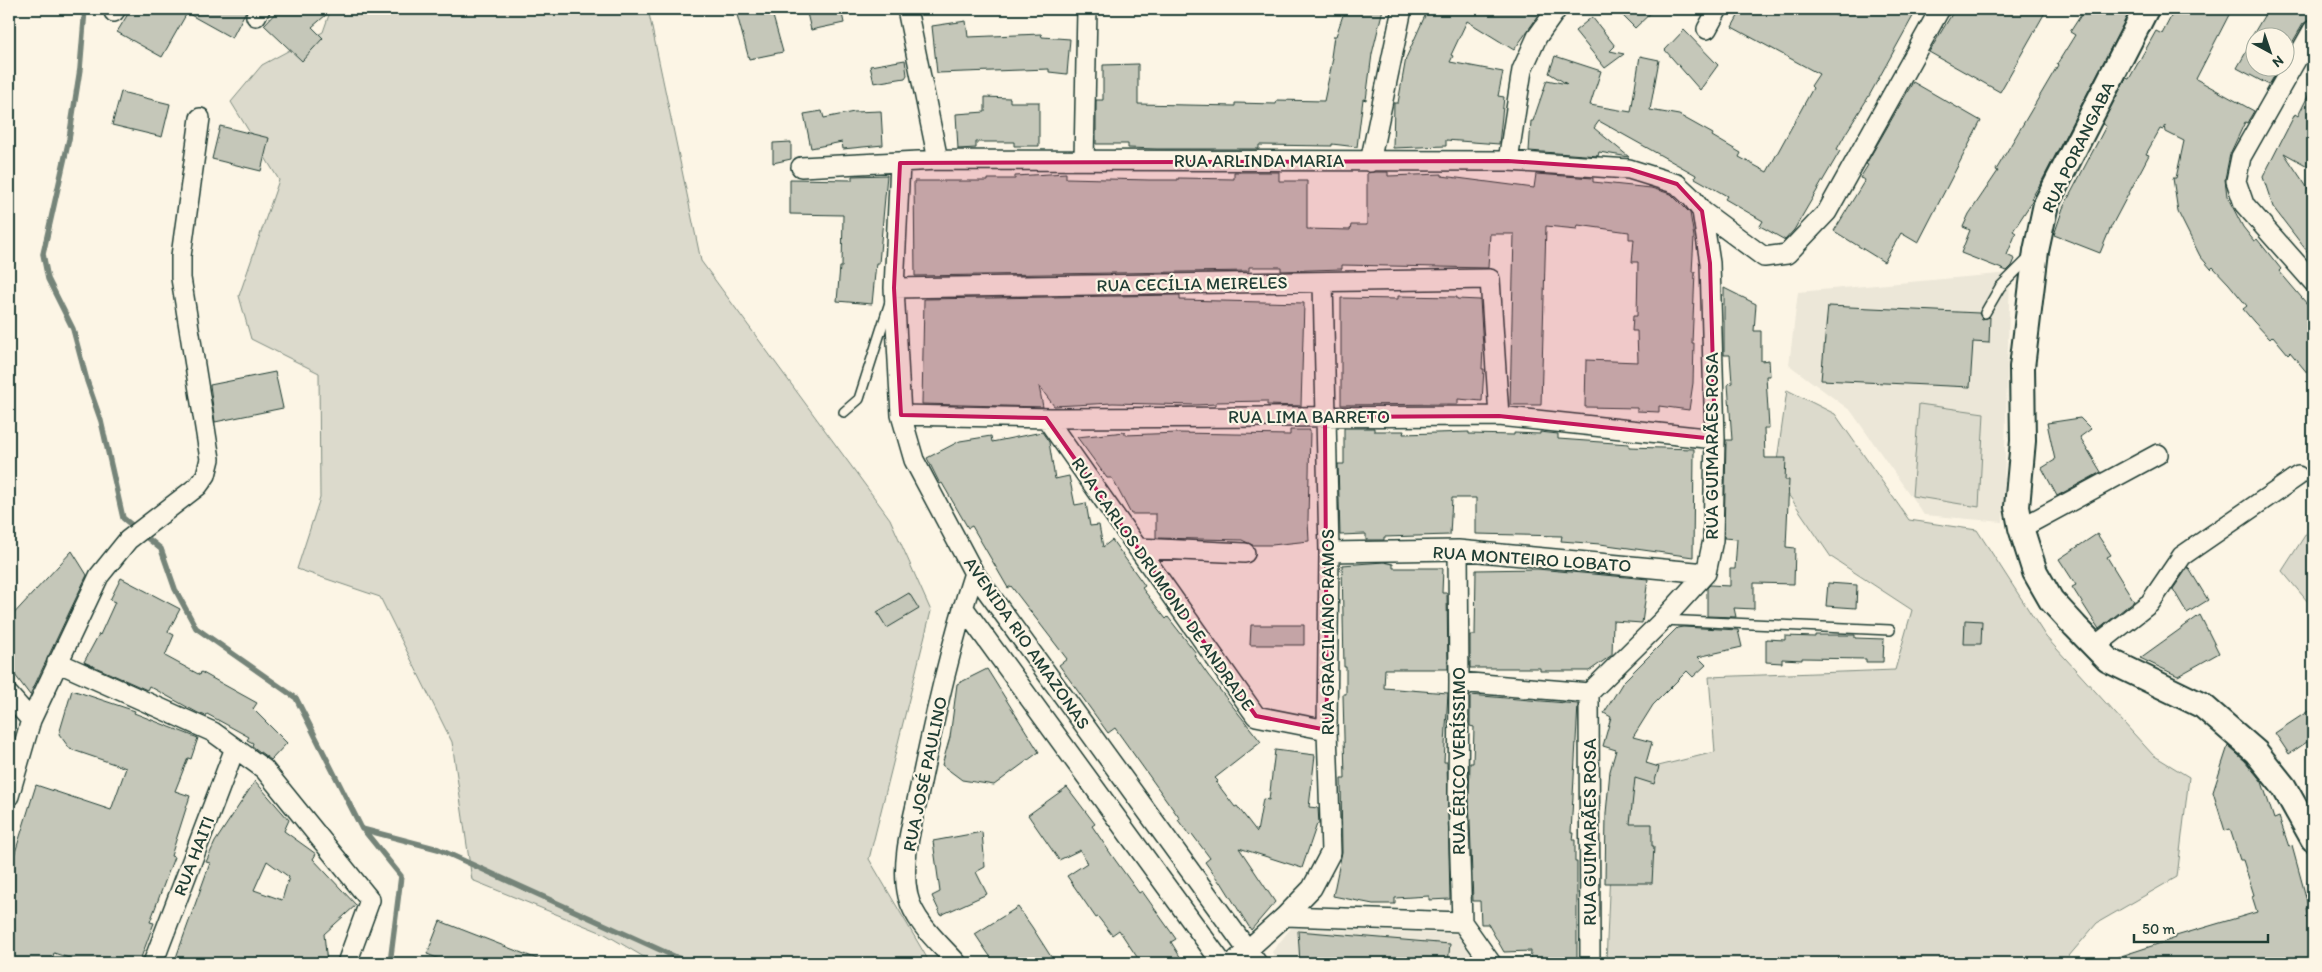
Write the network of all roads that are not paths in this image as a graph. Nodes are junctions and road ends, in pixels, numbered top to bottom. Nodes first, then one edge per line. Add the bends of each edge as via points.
1 (907, 9) edge
2 (1087, 9) edge
3 (1402, 9) edge
4 (1557, 9) edge
5 (1718, 9) edge
6 (1940, 9) edge
7 (2146, 9) edge
8 (1707, 30) dead end
9 (2313, 30) edge
10 (200, 118) dead end
11 (938, 160) junction
12 (1084, 160) junction
13 (1508, 161) junction
14 (1370, 162) junction
15 (900, 163) junction
16 (801, 167) dead end
17 (1702, 211) junction
18 (2036, 251) junction
19 (1323, 282) junction
20 (2313, 282) edge
21 (894, 288) junction
22 (1985, 313) dead end
23 (844, 412) dead end
24 (901, 414) junction
25 (1499, 416) junction
26 (1325, 417) junction
27 (1046, 418) junction
28 (1715, 439) junction
29 (2158, 454) dead end
30 (2298, 476) dead end
31 (2021, 528) junction
32 (1138, 548) junction
33 (1458, 550) junction
34 (1329, 552) junction
35 (1245, 553) dead end
36 (974, 573) junction
37 (1706, 573) junction
38 (962, 607) junction
39 (1663, 620) junction
40 (1890, 630) dead end
41 (2094, 646) junction
42 (57, 662) junction
43 (1459, 682) junction
44 (1590, 693) junction
45 (9, 695) edge
46 (31, 720) junction
47 (1327, 730) junction
48 (235, 748) junction
49 (9, 796) edge
50 (2313, 839) edge
51 (1285, 916) junction
52 (1462, 922) junction
53 (1253, 957) edge
54 (153, 963) edge
55 (346, 963) edge
56 (956, 963) edge
57 (1222, 963) edge
58 (1233, 963) edge
59 (1491, 963) edge
60 (1590, 963) edge

1 - 11 street
2 - 12 street
3 - 14 street
4 - 13 street via 1536,37 1522,70
5 - 8 street
6 - 17 street, RUA ARLINDA MARIA via 1827,212 1787,254 1764,258
7 - 18 street, RUA PORANGABA via 2046,204
9 - 20 street via 2241,157 2236,181 2244,204
10 - 42 street via 181,256 181,278 210,459 206,475 198,486 128,540 99,576
11 - 12 street, RUA ARLINDA MARIA
11 - 15 street, RUA ARLINDA MARIA
12 - 14 street, RUA ARLINDA MARIA
13 - 14 street, RUA ARLINDA MARIA
13 - 17 street, RUA ARLINDA MARIA via 1629,169 1677,184
15 - 16 street, RUA ARLINDA MARIA
15 - 21 street, AVENIDA RIO AMAZONAS
17 - 28 street, RUA GUIMARÃES ROSA via 1710,263
18 - 22 lane via 2000,287
18 - 31 street, RUA PORANGABA via 2022,367 2023,441 2017,507
19 - 21 street, RUA CECÍLIA MEIRELES
19 - 25 street, RUA CECÍLIA MEIRELES via 1490,279
19 - 26 street, RUA GRACILIANO RAMOS
21 - 23 lane via 859,399
21 - 24 street, AVENIDA RIO AMAZONAS
24 - 27 street, RUA LIMA BARRETO
24 - 36 street, AVENIDA RIO AMAZONAS via 914,460
25 - 26 street, RUA LIMA BARRETO
25 - 28 street, RUA LIMA BARRETO
26 - 27 street, RUA LIMA BARRETO
26 - 34 street, RUA GRACILIANO RAMOS
27 - 32 street, RUA CARLOS DRUMOND DE ANDRADE
28 - 37 street, RUA GUIMARÃES ROSA via 1713,540
29 - 31 street
30 - 41 street via 2182,556 2150,603
31 - 41 street, RUA PORANGABA via 2035,572 2051,600
32 - 35 street
32 - 47 street, RUA CARLOS DRUMOND DE ANDRADE via 1256,716
33 - 34 street, RUA MONTEIRO LOBATO
33 - 37 street, RUA MONTEIRO LOBATO
33 - 43 street, RUA ÉRICO VERÍSSIMO
34 - 47 street, RUA GRACILIANO RAMOS
36 - 38 street, RUA JOSÉ PAULINO
36 - 53 street, AVENIDA RIO AMAZONAS
37 - 39 street
38 - 56 street, RUA JOSÉ PAULINO via 929,745 905,875 908,897 919,919
38 - 57 street, AVENIDA RIO AMAZONAS
39 - 40 lane
39 - 44 street
41 - 50 street, RUA PORANGABA via 2108,660 2203,706 2256,752 2284,787
42 - 46 street
42 - 48 street via 213,732
43 - 44 street
43 - 52 street, RUA ÉRICO VERÍSSIMO
44 - 60 street, RUA GUIMARÃES ROSA
45 - 46 street
46 - 49 street
47 - 51 street, RUA GRACILIANO RAMOS via 1331,852 1312,888
48 - 54 street, RUA HAITI
48 - 55 street via 264,769 370,900
51 - 52 street
51 - 53 street, RUA GRACILIANO RAMOS
52 - 59 street
53 - 58 street, RUA GRACILIANO RAMOS

